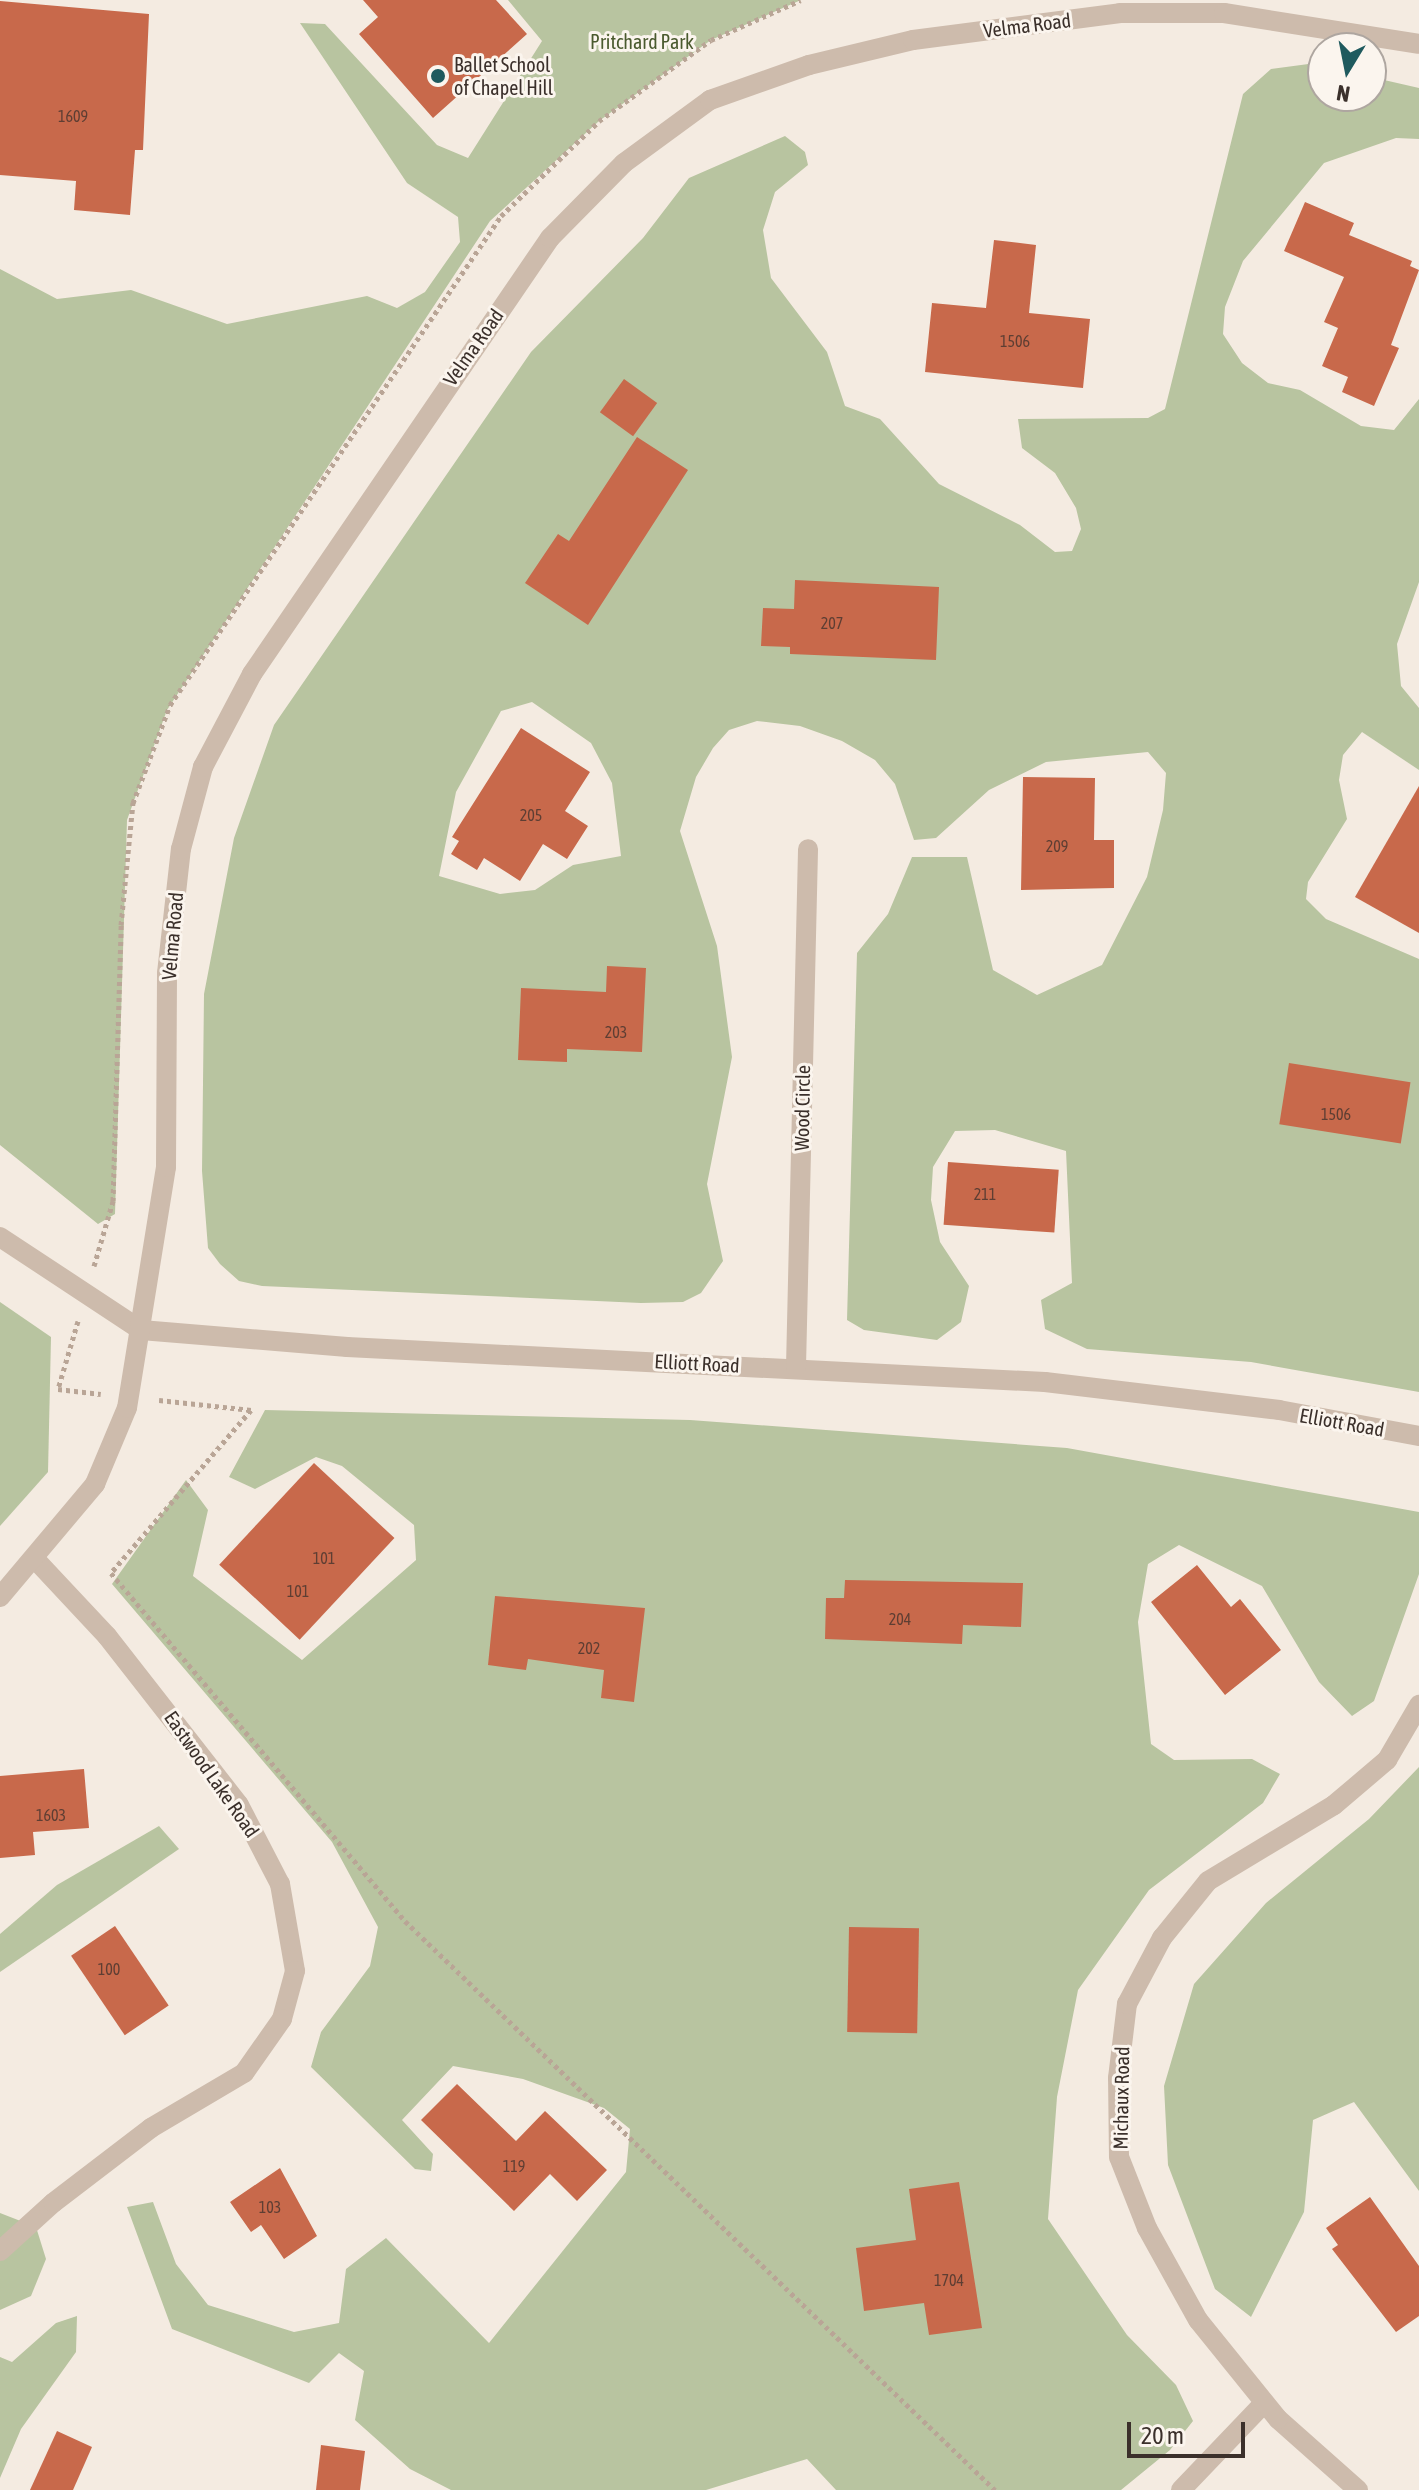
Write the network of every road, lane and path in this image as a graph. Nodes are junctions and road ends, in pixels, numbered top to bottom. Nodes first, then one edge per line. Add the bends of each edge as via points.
1 (801, 0) edge
2 (1419, 44) edge
3 (808, 849) dead end
4 (0, 1237) edge
5 (92, 1273) dead end
6 (79, 1317) dead end
7 (141, 1330) junction
8 (796, 1367) junction
9 (117, 1396) dead end
10 (147, 1399) dead end
11 (1419, 1436) edge
12 (34, 1558) junction
13 (0, 1597) edge
14 (1419, 1705) edge
15 (0, 2251) edge
16 (1264, 2403) junction
17 (995, 2490) edge
18 (1181, 2490) edge
19 (1358, 2490) edge

1 - 5 path via 711,40 599,121 501,216 170,705 133,803 121,925 113,1201
2 - 7 street, Velma Road via 1224,13 1120,13 913,40 809,65 710,100 603,185 550,238 252,674 203,767 179,864 167,973 166,1167
3 - 8 street, Wood Circle
4 - 7 street, Elliott Road
6 - 9 path via 58,1389
7 - 8 street, Elliott Road via 347,1347
7 - 12 street, Velma Road via 115,1446 79,1506
8 - 11 street, Elliott Road via 1045,1382 1279,1410
10 - 17 path via 251,1410 111,1573 405,1921
12 - 13 street, Velma Road
12 - 15 street, Eastwood Lake Road via 107,1636 239,1805 280,1884 295,1971 282,2019 244,2073 134,2140
14 - 16 street, Michaux Road via 1387,1760 1334,1805 1208,1881 1162,1938 1127,2004 1118,2078 1119,2157 1147,2228 1198,2320
16 - 18 street
16 - 19 street, Michaux Road

